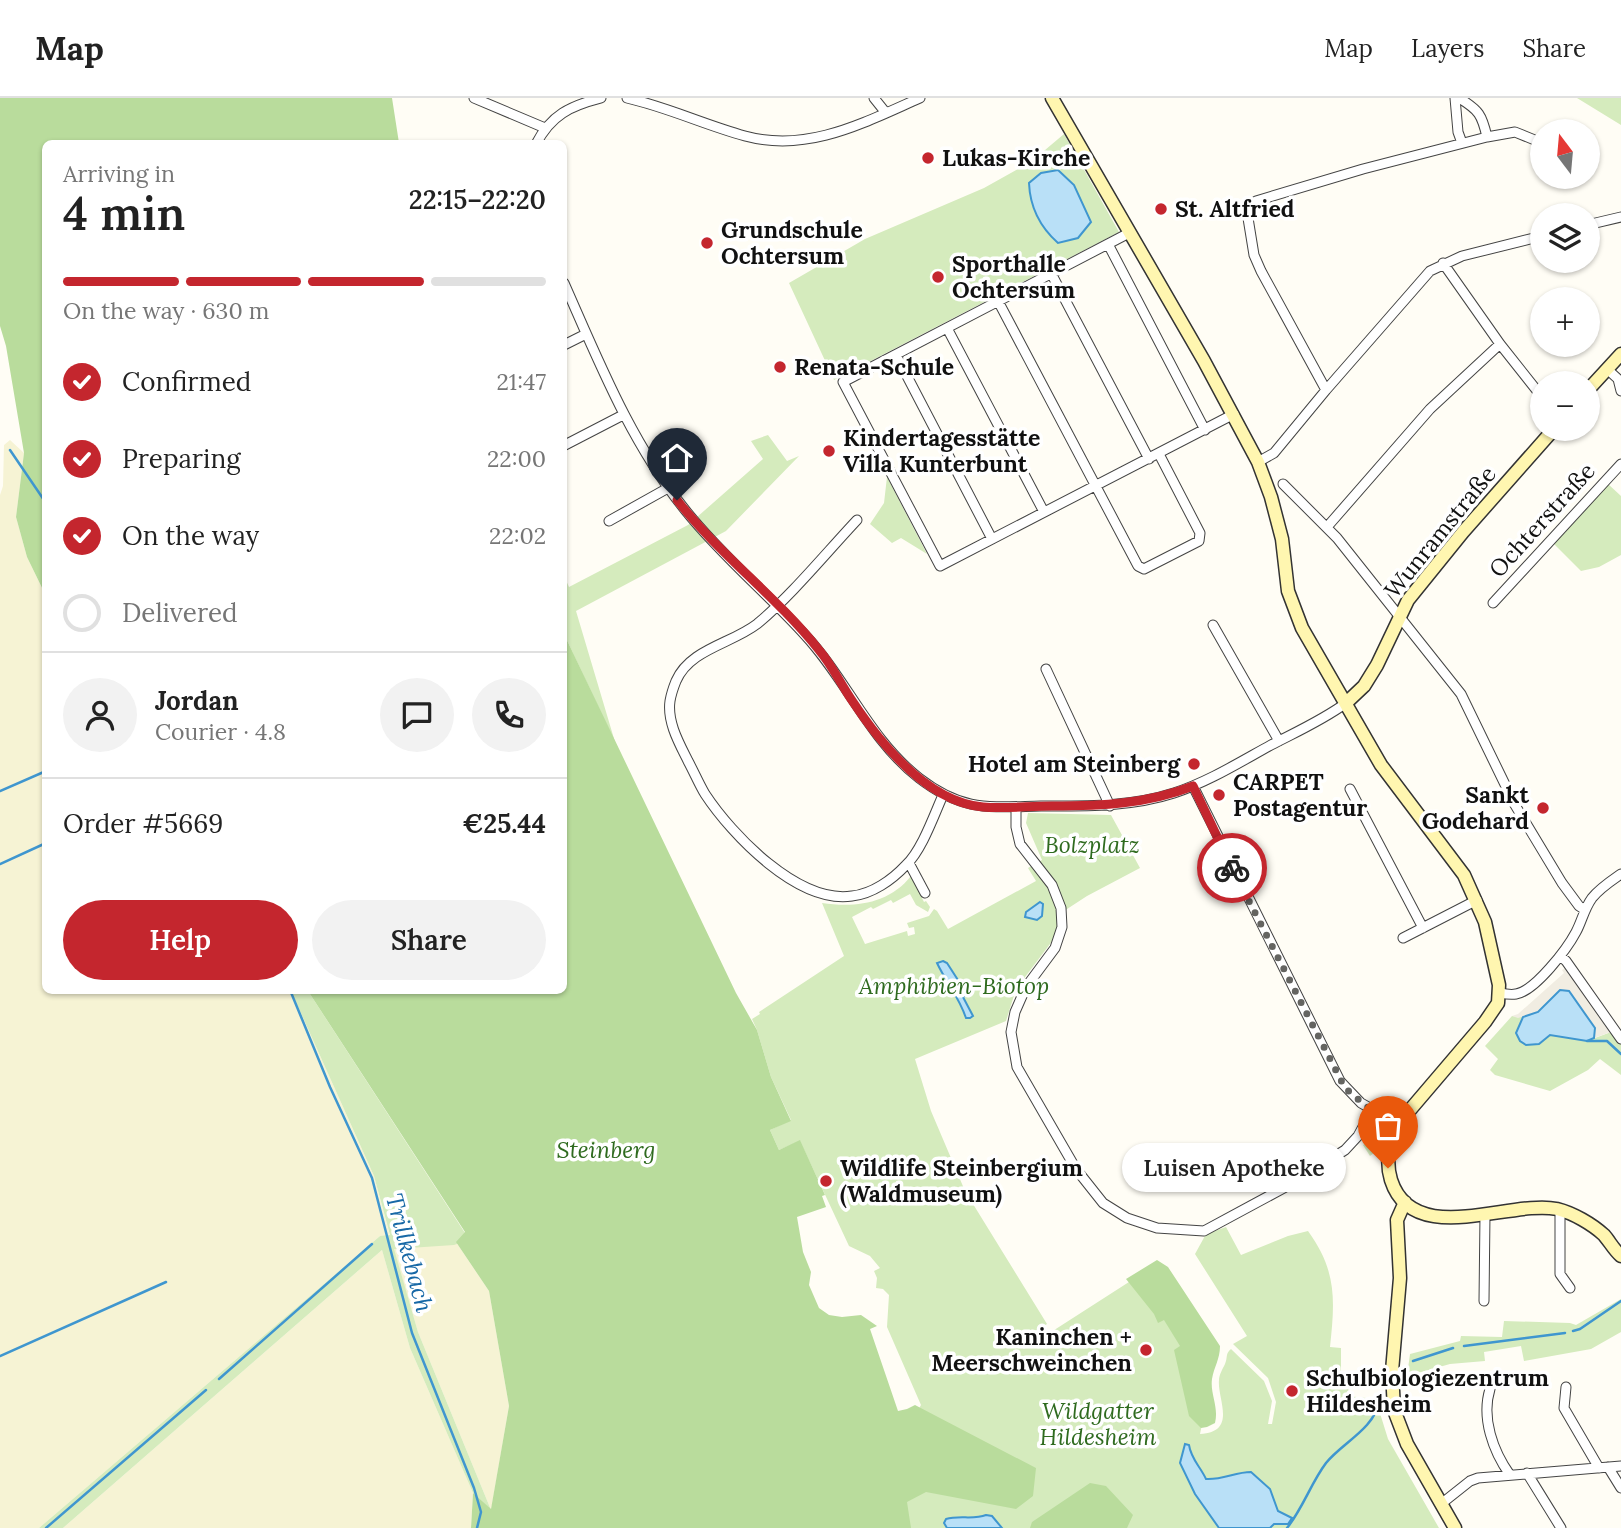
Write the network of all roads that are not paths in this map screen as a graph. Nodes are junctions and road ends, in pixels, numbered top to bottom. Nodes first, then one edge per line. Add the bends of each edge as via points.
1 (474, 98) edge
2 (601, 98) edge
3 (627, 98) edge
4 (874, 98) edge
5 (920, 98) edge
6 (1052, 98) edge
7 (1457, 98) edge
8 (645, 100) edge
9 (886, 113) junction
10 (545, 128) junction
11 (1487, 137) junction
12 (1530, 138) edge
13 (538, 140) edge
14 (1462, 143) junction
15 (1621, 216) edge
16 (1600, 222) edge
17 (1129, 233) junction
18 (1530, 239) edge
19 (1108, 244) junction
20 (1443, 263) junction
21 (1051, 273) junction
22 (567, 290) edge
23 (998, 301) junction
24 (947, 328) junction
25 (586, 334) junction
26 (567, 344) edge
27 (1500, 344) junction
28 (1621, 354) edge
29 (896, 355) junction
30 (1607, 369) junction
31 (1600, 377) edge
32 (1530, 382) edge
33 (1326, 390) junction
34 (1621, 391) edge
35 (1234, 414) junction
36 (623, 415) junction
37 (1205, 430) junction
38 (1543, 441) edge
39 (567, 444) edge
40 (1158, 454) junction
41 (1149, 459) junction
42 (1258, 461) junction
43 (1621, 464) edge
44 (1096, 486) junction
45 (668, 488) junction
46 (1281, 497) dead end
47 (1044, 512) junction
48 (857, 520) dead end
49 (609, 521) dead end
50 (1326, 527) junction
51 (992, 539) junction
52 (1493, 603) dead end
53 (777, 605) junction
54 (1399, 616) junction
55 (1213, 625) dead end
56 (1046, 669) dead end
57 (1346, 703) junction
58 (1279, 741) junction
59 (1193, 786) junction
60 (1350, 789) dead end
61 (943, 795) junction
62 (1110, 806) junction
63 (1016, 807) junction
64 (909, 863) junction
65 (1621, 874) edge
66 (925, 894) dead end
67 (1477, 900) junction
68 (1585, 910) junction
69 (1423, 928) junction
70 (1403, 938) dead end
71 (1560, 956) junction
72 (1500, 993) junction
73 (1621, 1039) edge
74 (1372, 1111) junction
75 (1398, 1124) junction
76 (1405, 1202) junction
77 (1560, 1210) junction
78 (1485, 1215) junction
79 (1620, 1255) edge
80 (1570, 1288) dead end
81 (1484, 1301) dead end
82 (1566, 1387) dead end
83 (1490, 1389) dead end
84 (1621, 1466) edge
85 (1603, 1467) junction
86 (1527, 1474) junction
87 (1510, 1475) junction
88 (1621, 1488) edge
89 (1441, 1504) junction
90 (1454, 1528) edge
91 (1561, 1528) edge

1 - 10 street
2 - 10 street via 571,107
3 - 8 street
4 - 9 street
5 - 9 street
6 - 17 main road
7 - 11 street via 1482,117
7 - 14 street
8 - 9 street via 747,137 781,141 835,134
10 - 13 street
11 - 12 street via 1515,132
11 - 14 street
14 - 33 street via 1271,195 1256,201 1247,212 1261,271
15 - 16 street
17 - 19 street
17 - 35 main road
18 - 20 street
19 - 21 street
19 - 37 street
20 - 27 street
20 - 33 street via 1430,271
21 - 23 street
21 - 41 street
22 - 25 street
23 - 24 street
23 - 44 street
24 - 29 street
24 - 47 street
25 - 26 street
25 - 36 street
27 - 32 street
27 - 50 street via 1430,409
28 - 30 main road
29 - 51 street
29 - 51 street via 844,382 940,566
30 - 31 main road
30 - 34 street via 1618,379
33 - 42 street via 1274,453
35 - 37 street
35 - 42 main road
36 - 39 street
36 - 45 street
37 - 40 street
38 - 54 main road, Wunramstraße via 1463,532
40 - 41 street
40 - 44 street via 1200,533 1199,541 1144,569 1138,566
41 - 44 street
42 - 57 main road via 1282,539 1294,611
43 - 52 street, Ochterstraße
44 - 47 street
45 - 49 street
45 - 53 street via 706,534
46 - 50 street via 1287,487
47 - 51 street
48 - 53 street
50 - 54 street
53 - 61 street via 820,651 888,749
53 - 64 street via 734,639 690,660 677,679 669,702 672,726 704,793 767,863 823,894 851,897 877,888
54 - 57 main road, Wunramstraße via 1377,665
54 - 68 street via 1461,694 1515,805 1562,883
55 - 58 street
56 - 62 street
57 - 58 street
57 - 67 main road via 1385,771 1453,858
58 - 59 street
59 - 62 street
59 - 74 street via 1340,1081
60 - 69 street
61 - 63 street via 981,807
61 - 64 street
62 - 63 street
63 - 74 street via 1020,844 1052,885 1061,908 1062,928 1055,948 1014,1012 1011,1032 1017,1067 1076,1169 1103,1203 1127,1218 1157,1228 1204,1231 1345,1150
64 - 66 street
65 - 68 street via 1598,891
67 - 69 street
67 - 72 main road
68 - 71 street
69 - 70 street
71 - 72 street via 1524,991
71 - 73 street
72 - 75 main road via 1485,1022
74 - 75 street
75 - 76 main road via 1389,1147 1388,1168
76 - 78 main road via 1435,1216
76 - 89 main road via 1397,1220 1400,1278 1392,1398 1404,1438
77 - 78 main road via 1531,1208
77 - 79 main road via 1592,1226
77 - 80 street via 1560,1274
78 - 81 street
82 - 85 street via 1564,1408
83 - 87 street via 1486,1404 1495,1451
84 - 85 street
85 - 86 street
85 - 88 street
86 - 87 street
86 - 91 street
87 - 89 street via 1470,1481
89 - 90 main road

